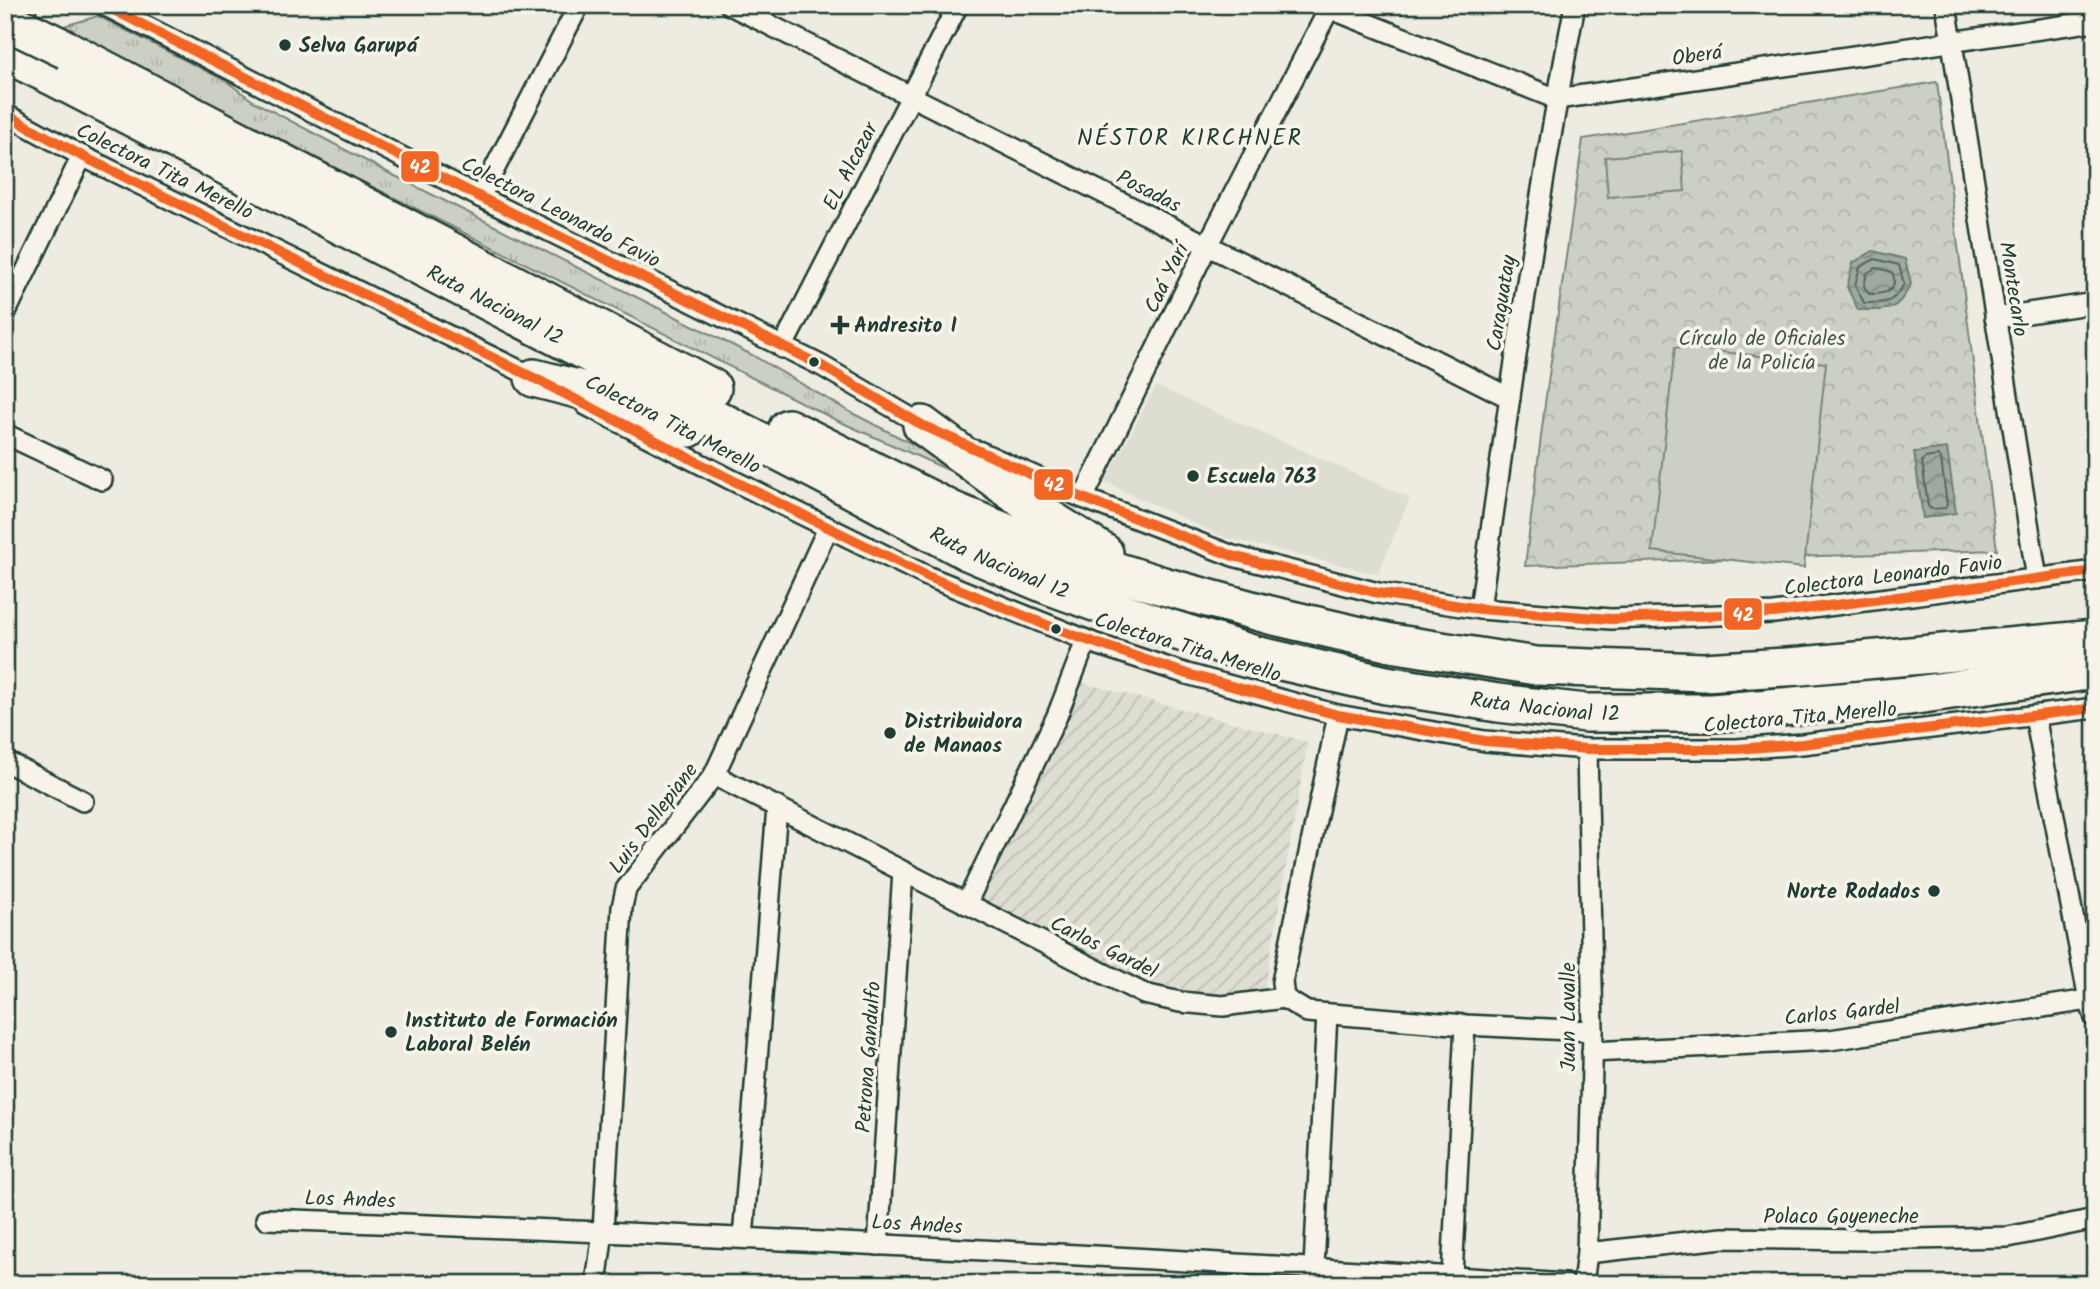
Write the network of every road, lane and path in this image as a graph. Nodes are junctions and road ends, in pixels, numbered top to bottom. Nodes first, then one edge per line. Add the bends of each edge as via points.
1 (104, 5) edge
2 (579, 5) edge
3 (730, 5) edge
4 (958, 5) edge
5 (1575, 5) edge
6 (1946, 5) edge
7 (1327, 7) edge
8 (19, 11) edge
9 (2095, 21) edge
10 (1952, 41) junction
11 (5, 53) edge
12 (61, 63) junction
13 (912, 97) junction
14 (1557, 99) junction
15 (5, 114) edge
16 (82, 156) junction
17 (480, 197) junction
18 (1207, 246) junction
19 (2095, 303) edge
20 (5, 314) edge
21 (1995, 318) junction
22 (782, 348) junction
23 (534, 378) junction
24 (1510, 398) junction
25 (922, 425) junction
26 (5, 434) edge
27 (102, 481) dead end
28 (852, 489) junction
29 (1083, 498) junction
30 (828, 528) junction
31 (2095, 571) edge
32 (2037, 579) junction
33 (1163, 586) junction
34 (1480, 609) junction
35 (2095, 639) edge
36 (1086, 640) junction
37 (2095, 670) edge
38 (2095, 683) edge
39 (2005, 684) junction
40 (2095, 708) edge
41 (1338, 715) junction
42 (2035, 716) junction
43 (1587, 749) junction
44 (5, 761) edge
45 (714, 775) junction
46 (83, 801) dead end
47 (776, 807) junction
48 (903, 872) junction
49 (966, 904) junction
50 (1284, 998) junction
51 (2093, 1005) edge
52 (1327, 1014) junction
53 (1465, 1025) junction
54 (1592, 1031) junction
55 (1592, 1052) junction
56 (266, 1219) dead end
57 (2095, 1219) edge
58 (603, 1231) junction
59 (743, 1238) junction
60 (878, 1245) junction
61 (1587, 1253) junction
62 (1314, 1267) junction
63 (1452, 1276) junction
64 (596, 1284) edge
65 (1565, 1284) edge
66 (1583, 1284) edge

1 - 17 street, Colectora Leonardo Favio
2 - 17 street
3 - 13 street, Posadas
4 - 13 street, EL Alcazar
5 - 14 street, Caraguatay
6 - 10 street, Montecarlo
7 - 14 street, Oberá
7 - 18 street, Caá Yarí
8 - 12 highway, Ruta Nacional 12, bridge
9 - 10 street, Oberá
10 - 14 street, Oberá
10 - 21 street, Montecarlo
11 - 12 highway, Ruta Nacional 12
12 - 28 highway, Ruta Nacional 12
12 - 33 highway, Ruta Nacional 12 via 953,511 1051,551
13 - 18 street, Posadas
13 - 22 street, EL Alcazar
14 - 24 street, Caraguatay
15 - 16 street, Colectora Tita Merello
16 - 20 street
16 - 23 street, Colectora Tita Merello
17 - 22 street, Colectora Leonardo Favio
18 - 24 street, Posadas
18 - 29 street, Caá Yarí
19 - 21 street
21 - 32 street, Montecarlo
22 - 25 street, Colectora Leonardo Favio via 822,366
23 - 28 highway via 609,397
23 - 30 street, Colectora Tita Merello
24 - 34 street, Caraguatay
25 - 29 street, Colectora Leonardo Favio
25 - 33 highway via 1048,518
26 - 27 street
28 - 39 highway, Ruta Nacional 12 via 967,551 1045,584 1255,655 1386,685 1586,713 1712,713
29 - 34 street, Colectora Leonardo Favio via 1233,556 1378,593
30 - 36 street, Colectora Tita Merello via 929,577
30 - 45 street, Luis Dellepiane
31 - 32 street, Colectora Leonardo Favio
32 - 34 street, Colectora Leonardo Favio via 1774,613 1611,619
33 - 35 highway, Ruta Nacional 12 via 1391,643 1536,666 1704,672
36 - 41 street, Colectora Tita Merello via 1187,674
36 - 49 street via 1057,716
37 - 39 highway, Ruta Nacional 12
38 - 39 highway
40 - 42 street, Colectora Tita Merello
41 - 43 street, Colectora Tita Merello via 1485,741
41 - 50 street via 1282,982
42 - 43 street, Colectora Tita Merello via 1735,749
42 - 51 street
43 - 54 street, Juan Lavalle
44 - 46 street
45 - 47 street, Carlos Gardel
45 - 58 street, Luis Dellepiane via 626,889
47 - 48 street, Carlos Gardel
47 - 59 street
48 - 49 street, Carlos Gardel
48 - 60 street, Petrona Gandulfo
49 - 50 street, Carlos Gardel via 1144,994 1223,1006
50 - 52 street via 1307,1012
51 - 55 street, Carlos Gardel via 1830,1040
52 - 53 street
52 - 62 street
53 - 54 street
53 - 63 street
54 - 55 street, Juan Lavalle
55 - 61 street, Juan Lavalle
56 - 58 street, Los Andes
57 - 61 street, Polaco Goyeneche via 2008,1237 1723,1238
58 - 59 street, Los Andes
58 - 64 street, Luis Dellepiane
59 - 60 street, Los Andes
60 - 62 street, Los Andes
61 - 66 street, Juan Lavalle
62 - 63 street, Los Andes
63 - 65 street, Los Andes

